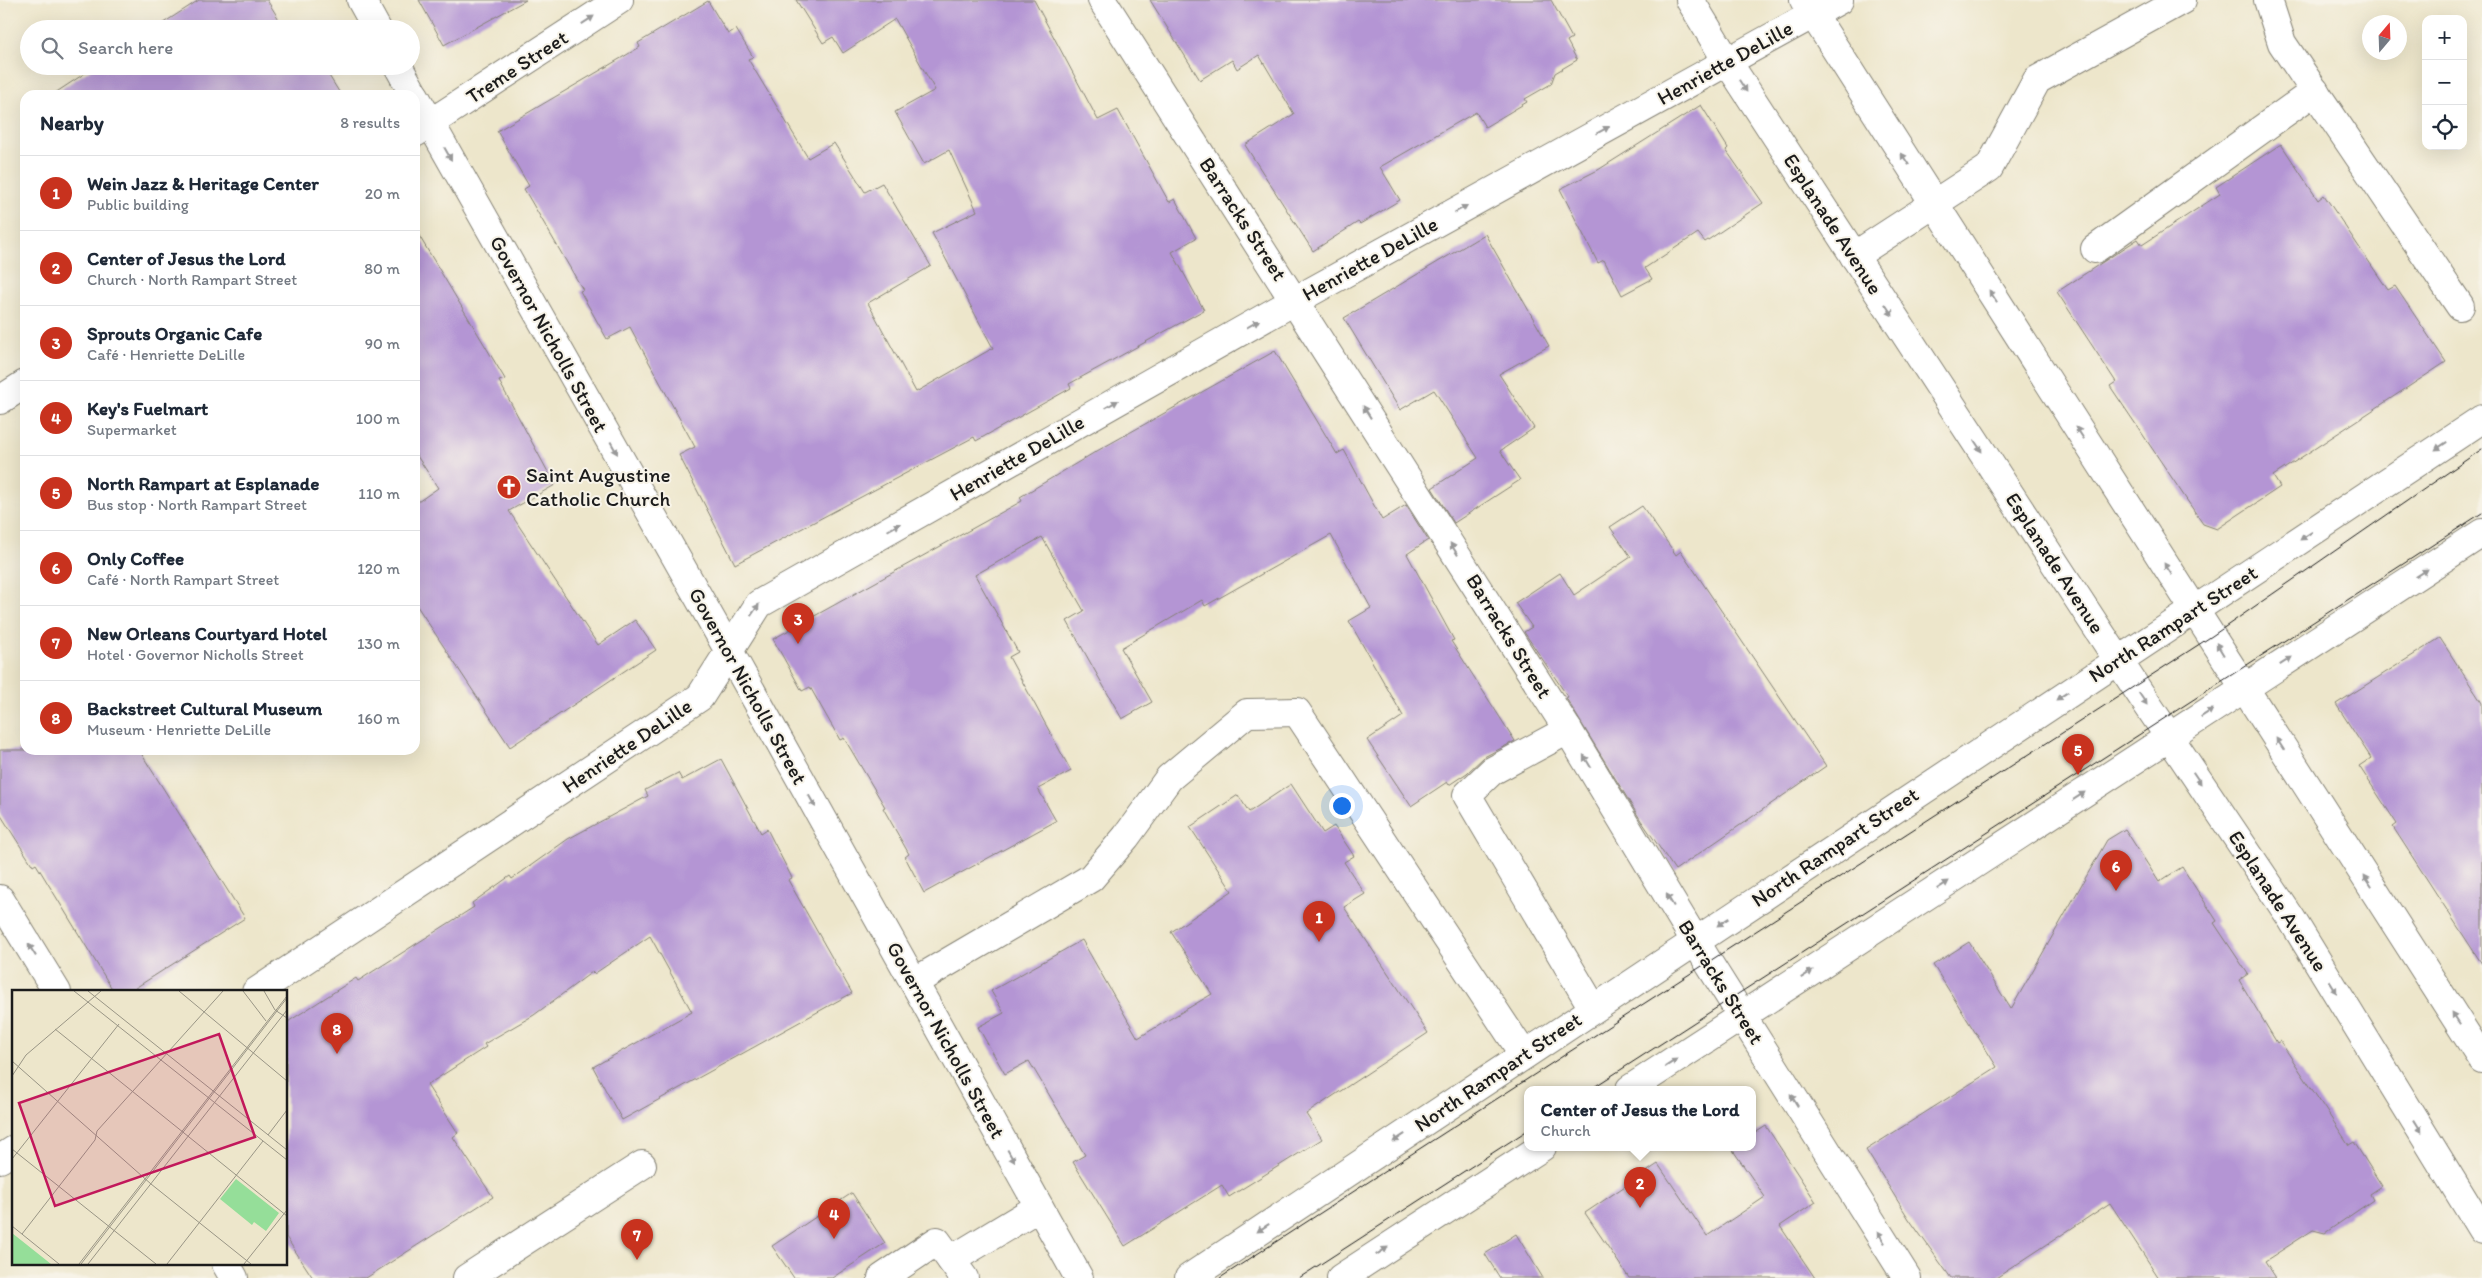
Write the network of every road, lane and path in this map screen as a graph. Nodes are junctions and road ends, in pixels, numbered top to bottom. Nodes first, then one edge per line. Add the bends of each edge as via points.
1 (361, 0) edge
2 (619, 0) edge
3 (1102, 0) edge
4 (1690, 0) edge
5 (1839, 0) edge
6 (2182, 0) edge
7 (2268, 0) edge
8 (1808, 7) edge
9 (372, 20) edge
10 (1727, 61) junction
11 (403, 75) edge
12 (412, 90) edge
13 (2315, 91) junction
14 (423, 128) edge
15 (1934, 203) junction
16 (2095, 249) dead end
17 (1854, 256) junction
18 (1296, 300) junction
19 (2460, 306) dead end
20 (20, 387) edge
21 (0, 400) edge
22 (2482, 419) edge
23 (2482, 533) edge
24 (2195, 610) junction
25 (729, 651) junction
26 (2118, 660) junction
27 (2245, 688) junction
28 (1568, 730) junction
29 (2169, 737) junction
30 (0, 899) edge
31 (1695, 940) junction
32 (914, 982) junction
33 (56, 990) edge
34 (259, 990) edge
35 (1593, 1008) junction
36 (1741, 1016) junction
37 (1524, 1054) junction
38 (2482, 1059) edge
39 (1635, 1086) edge
40 (12, 1151) edge
41 (1536, 1151) edge
42 (0, 1159) edge
43 (642, 1165) dead end
44 (1039, 1207) junction
45 (2482, 1230) edge
46 (227, 1266) edge
47 (958, 1273) edge
48 (234, 1278) edge
49 (467, 1278) edge
50 (882, 1278) edge
51 (1079, 1278) edge
52 (1189, 1278) edge
53 (1341, 1278) edge
54 (1907, 1278) edge

1 - 9 street
14 -> 2 street, Treme Street
3 - 18 street, Barracks Street
4 - 10 street, Esplanade Avenue
5 - 8 street, Henriette DeLille
6 - 15 street via 2037,80 1989,168
7 - 13 street via 2282,43
8 - 10 street, Henriette DeLille
15 -> 8 street
10 -> 17 street, Esplanade Avenue
18 -> 10 street, Henriette DeLille
11 - 12 street, Governor Nicholls Street
13 - 16 street
13 - 19 street
14 -> 25 street, Governor Nicholls Street
15 - 17 street
24 -> 15 street
17 -> 26 street, Esplanade Avenue
25 -> 18 street, Henriette DeLille via 759,604
28 -> 18 street, Barracks Street
20 - 21 street
22 -> 24 street, North Rampart Street
27 -> 23 street
24 - 26 street, North Rampart Street
27 -> 24 street
25 -> 32 street, Governor Nicholls Street
25 - 34 street, Henriette DeLille via 700,697
26 -> 29 street, Esplanade Avenue
26 -> 31 street, North Rampart Street
29 -> 27 street
38 -> 27 street
31 -> 28 street, Barracks Street
28 - 35 street via 1492,771 1468,795
36 -> 29 street
29 -> 45 street, Esplanade Avenue via 2291,918
33 -> 30 street
31 - 35 street, North Rampart Street
31 - 36 street, Barracks Street
32 - 37 street via 1091,878 1169,778 1247,714 1297,712
32 -> 44 street, Governor Nicholls Street
35 - 37 street, North Rampart Street
39 -> 36 street
54 -> 36 street, Barracks Street
37 -> 52 street, North Rampart Street
40 - 42 street
53 -> 41 street
43 - 49 street
44 - 47 street
44 - 51 street, Governor Nicholls Street
46 - 48 street
47 - 50 street via 937,1241

